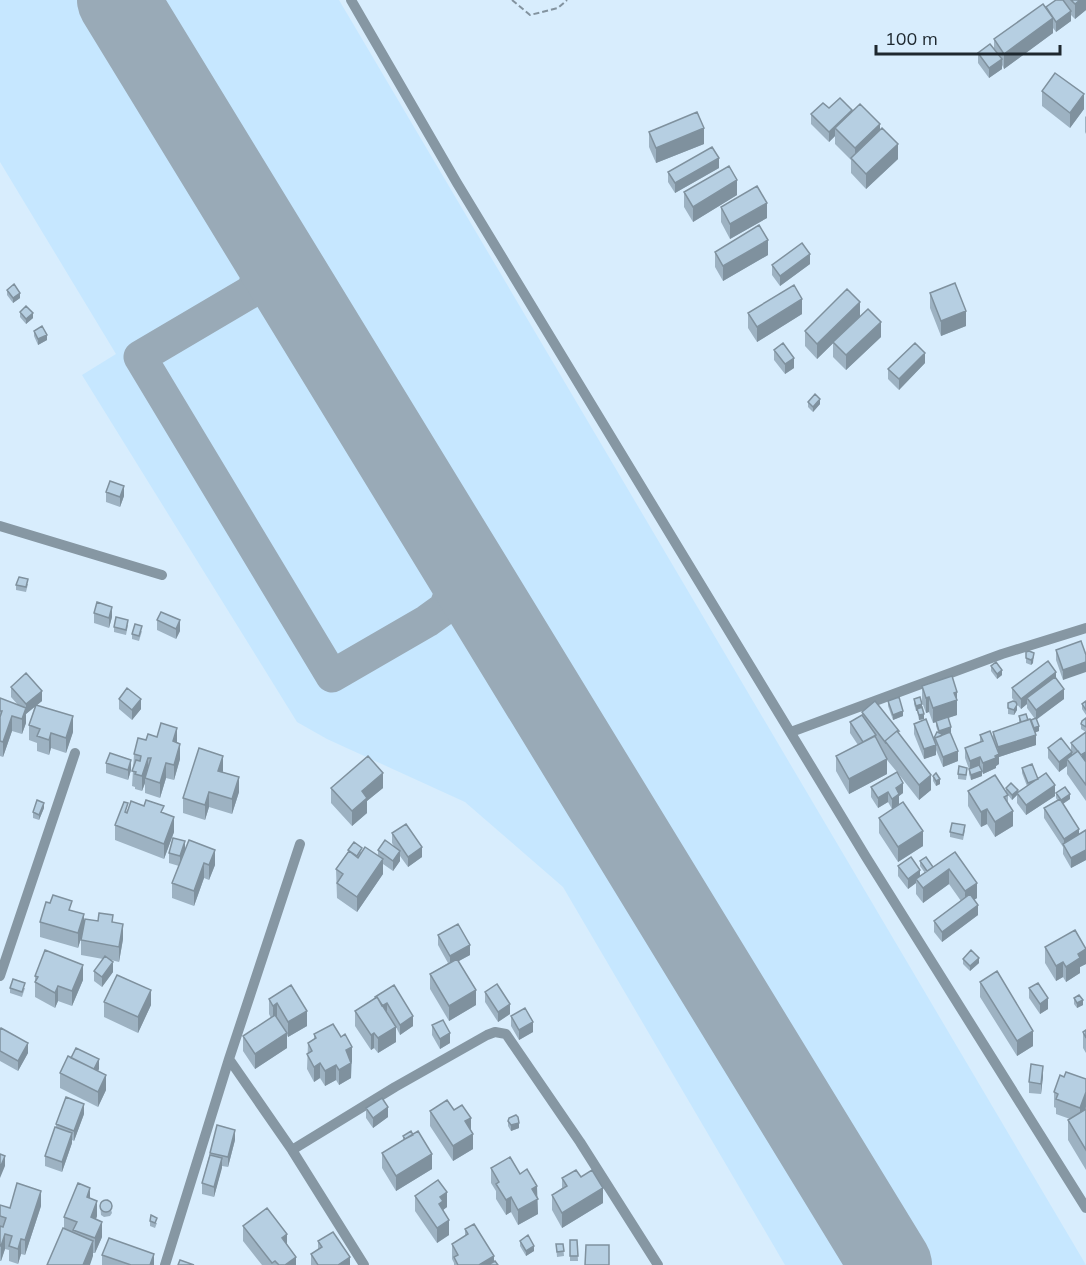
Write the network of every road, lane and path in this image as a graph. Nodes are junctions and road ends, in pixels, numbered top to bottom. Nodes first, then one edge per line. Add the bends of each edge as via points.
1 (351, 0) edge
2 (512, 0) edge
3 (567, 0) edge
4 (0, 526) edge
5 (162, 575) dead end
6 (1086, 628) edge
7 (791, 732) junction
8 (75, 753) dead end
9 (300, 844) dead end
10 (0, 976) edge
11 (229, 1059) junction
12 (292, 1150) junction
13 (1086, 1208) edge
14 (165, 1265) edge
15 (364, 1265) edge
16 (658, 1265) edge

1 - 7 street via 457,183
2 - 3 path via 530,15 558,8
4 - 5 street
6 - 7 street via 1002,654
7 - 13 street
8 - 10 street
9 - 11 street
11 - 12 street
11 - 14 street
12 - 15 street
12 - 16 street via 487,1035 506,1034

